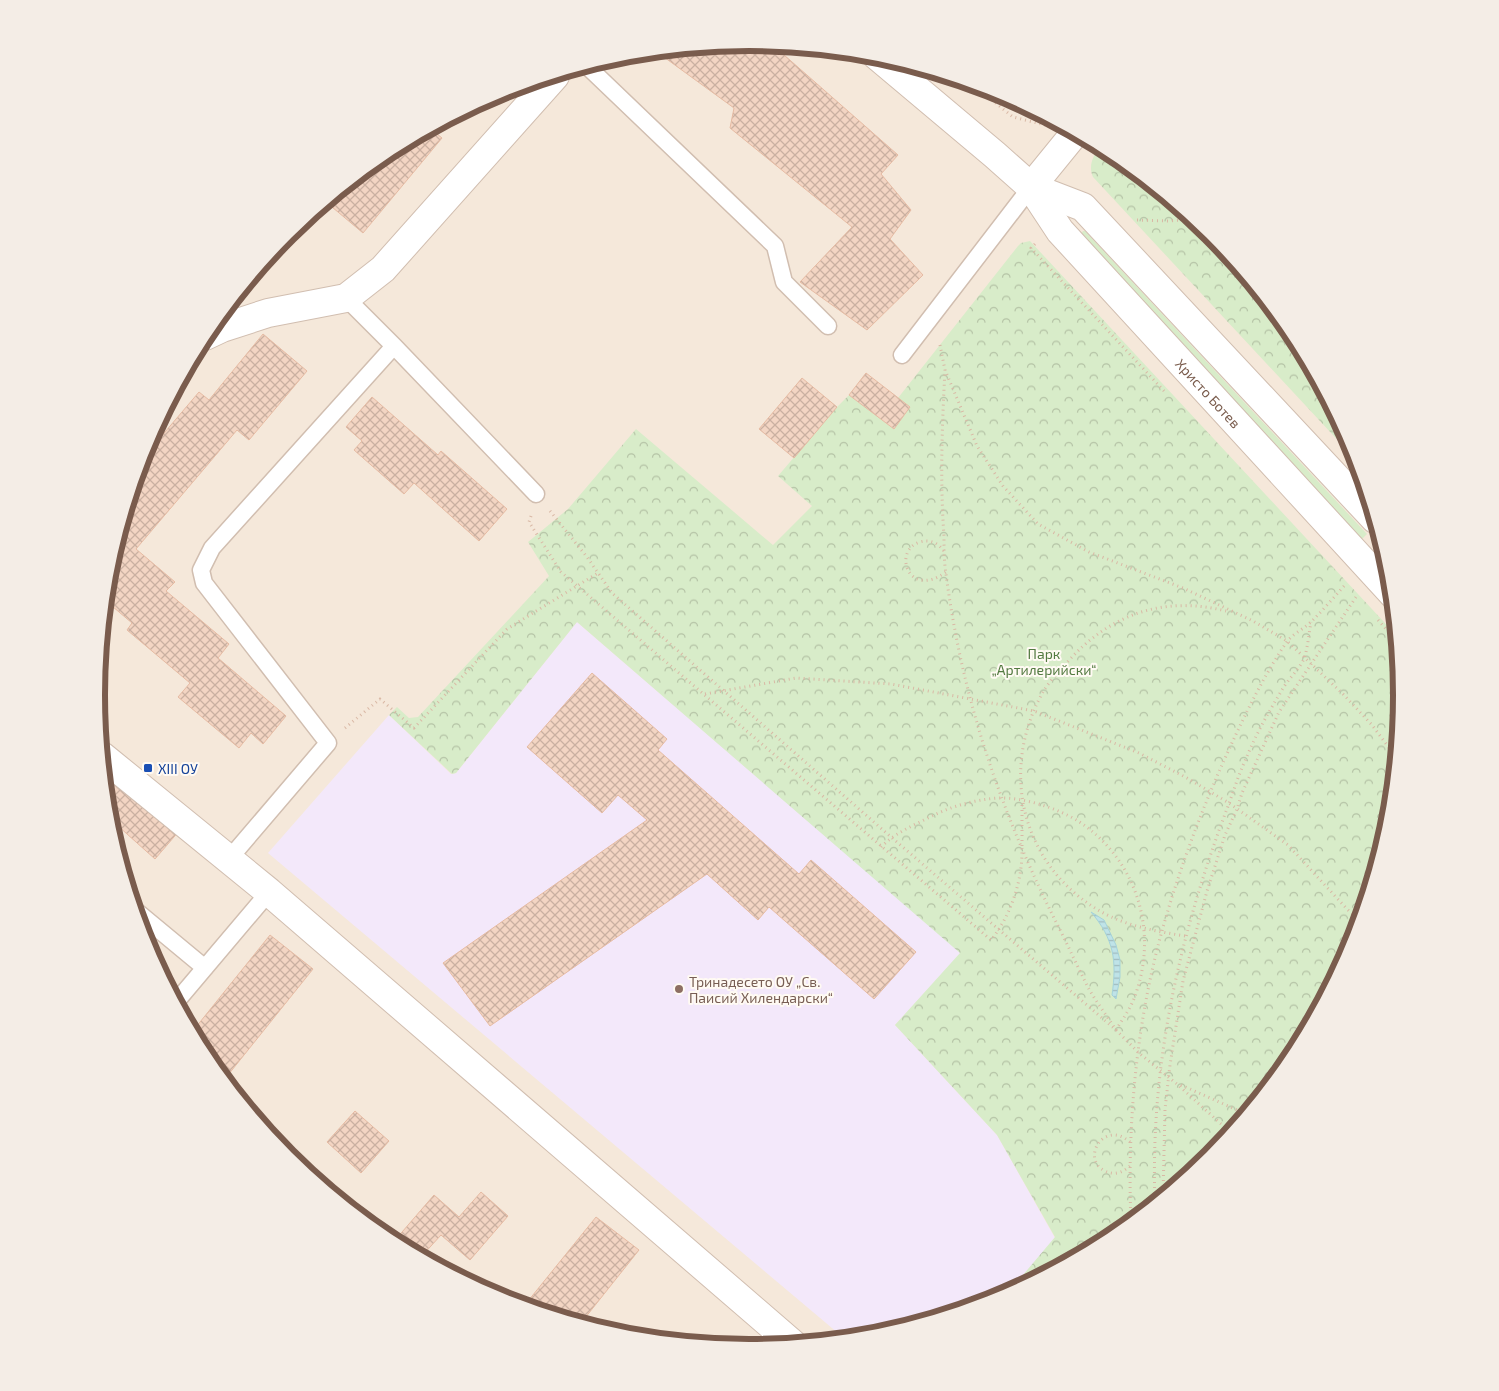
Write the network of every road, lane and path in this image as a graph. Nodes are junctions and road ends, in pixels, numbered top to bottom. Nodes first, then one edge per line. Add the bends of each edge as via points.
1 (891, 68) edge
2 (592, 71) edge
3 (549, 83) edge
4 (1071, 138) edge
5 (1031, 187) junction
6 (1132, 220) dead end
7 (1183, 220) edge
8 (346, 298) junction
9 (933, 315) junction
10 (828, 326) dead end
11 (220, 329) edge
12 (394, 346) junction
13 (902, 355) dead end
14 (945, 370) junction
15 (536, 494) junction
16 (1366, 510) edge
17 (944, 551) junction
18 (946, 572) junction
19 (598, 573) junction
20 (1377, 578) edge
21 (578, 586) junction
22 (1233, 612) junction
23 (1311, 622) junction
24 (1287, 641) junction
25 (1305, 657) junction
26 (1312, 664) junction
27 (722, 690) junction
28 (704, 694) junction
29 (969, 698) junction
30 (1034, 711) junction
31 (328, 743) junction
32 (1391, 751) edge
33 (109, 763) edge
34 (1211, 792) junction
35 (1001, 798) junction
36 (1022, 801) junction
37 (1229, 803) junction
38 (1237, 809) junction
39 (891, 837) junction
40 (881, 847) junction
41 (1022, 848) junction
42 (229, 859) junction
43 (269, 892) junction
44 (1355, 917) edge
45 (145, 918) edge
46 (1144, 928) junction
47 (999, 930) junction
48 (1162, 932) junction
49 (1185, 936) junction
50 (205, 968) junction
51 (181, 997) edge
52 (1116, 1030) junction
53 (1139, 1053) junction
54 (1159, 1070) junction
55 (1169, 1077) junction
56 (1178, 1084) junction
57 (1241, 1112) edge
58 (1226, 1128) edge
59 (1130, 1142) junction
60 (1130, 1166) junction
61 (1164, 1188) edge
62 (1155, 1196) edge
63 (1131, 1215) edge
64 (786, 1338) edge

1 - 5 street, Христо Ботев
2 - 10 lane via 774,246 784,282
3 - 8 street via 383,269
4 - 5 street
5 - 9 lane
5 - 16 street, Христо Ботев via 1083,207
5 - 20 street, Христо Ботев via 1060,231
6 - 7 path
8 - 11 street via 268,313
8 - 12 lane
9 - 13 lane
9 - 14 path
12 - 15 lane
12 - 31 lane via 212,548 201,570 204,583
14 - 17 path via 941,431
14 - 22 path via 977,446 1003,486 1038,524 1089,552 1183,588
15 - 19 path
15 - 21 path via 529,522 561,572
17 - 18 path
17 - 18 path via 932,541 924,540 910,548 906,563 908,572 923,581 932,581
18 - 29 path
19 - 21 path
19 - 27 path via 612,593
20 - 23 path
20 - 26 path via 1356,597
21 - 28 path
21 - 31 path via 508,629 414,728 380,699
22 - 24 path
22 - 30 path via 1208,606 1182,605 1148,610 1108,626 1074,654 1044,690
23 - 24 path
23 - 25 path
24 - 25 path
24 - 34 path via 1244,719
25 - 26 path
25 - 37 path via 1264,721
26 - 32 path via 1360,713
26 - 38 path via 1279,712
27 - 28 path
27 - 29 path via 796,678 891,684
27 - 39 path
28 - 40 path
29 - 30 path
29 - 35 path
30 - 34 path via 1139,753
30 - 36 path via 1021,755
31 - 42 lane
33 - 42 street
34 - 37 path
34 - 48 path via 1191,839
35 - 36 path
35 - 39 path via 976,800 947,808
35 - 41 path
36 - 41 path
36 - 46 path via 1041,853 1056,875 1095,908
36 - 46 path via 1047,806 1068,816 1105,843 1132,881 1140,902
37 - 38 path
37 - 49 path via 1204,869
38 - 44 path via 1288,845
38 - 55 path via 1225,835 1190,950
39 - 40 path
39 - 47 path
40 - 47 path via 991,940
41 - 47 path via 1017,885
41 - 52 path via 1090,989
42 - 43 street
43 - 50 lane
43 - 64 street
45 - 50 lane
46 - 48 path
46 - 52 path via 1143,970 1128,1012
47 - 52 path
48 - 49 path
48 - 53 path via 1148,992
49 - 54 path
50 - 51 lane
52 - 53 path
53 - 54 path
53 - 59 path
54 - 55 path
54 - 62 path
55 - 56 path
55 - 61 path via 1165,1108
56 - 57 path
56 - 58 path
59 - 60 path
59 - 60 path via 1117,1134 1109,1135 1096,1145 1094,1152 1095,1161 1107,1173 1124,1172
60 - 63 path

